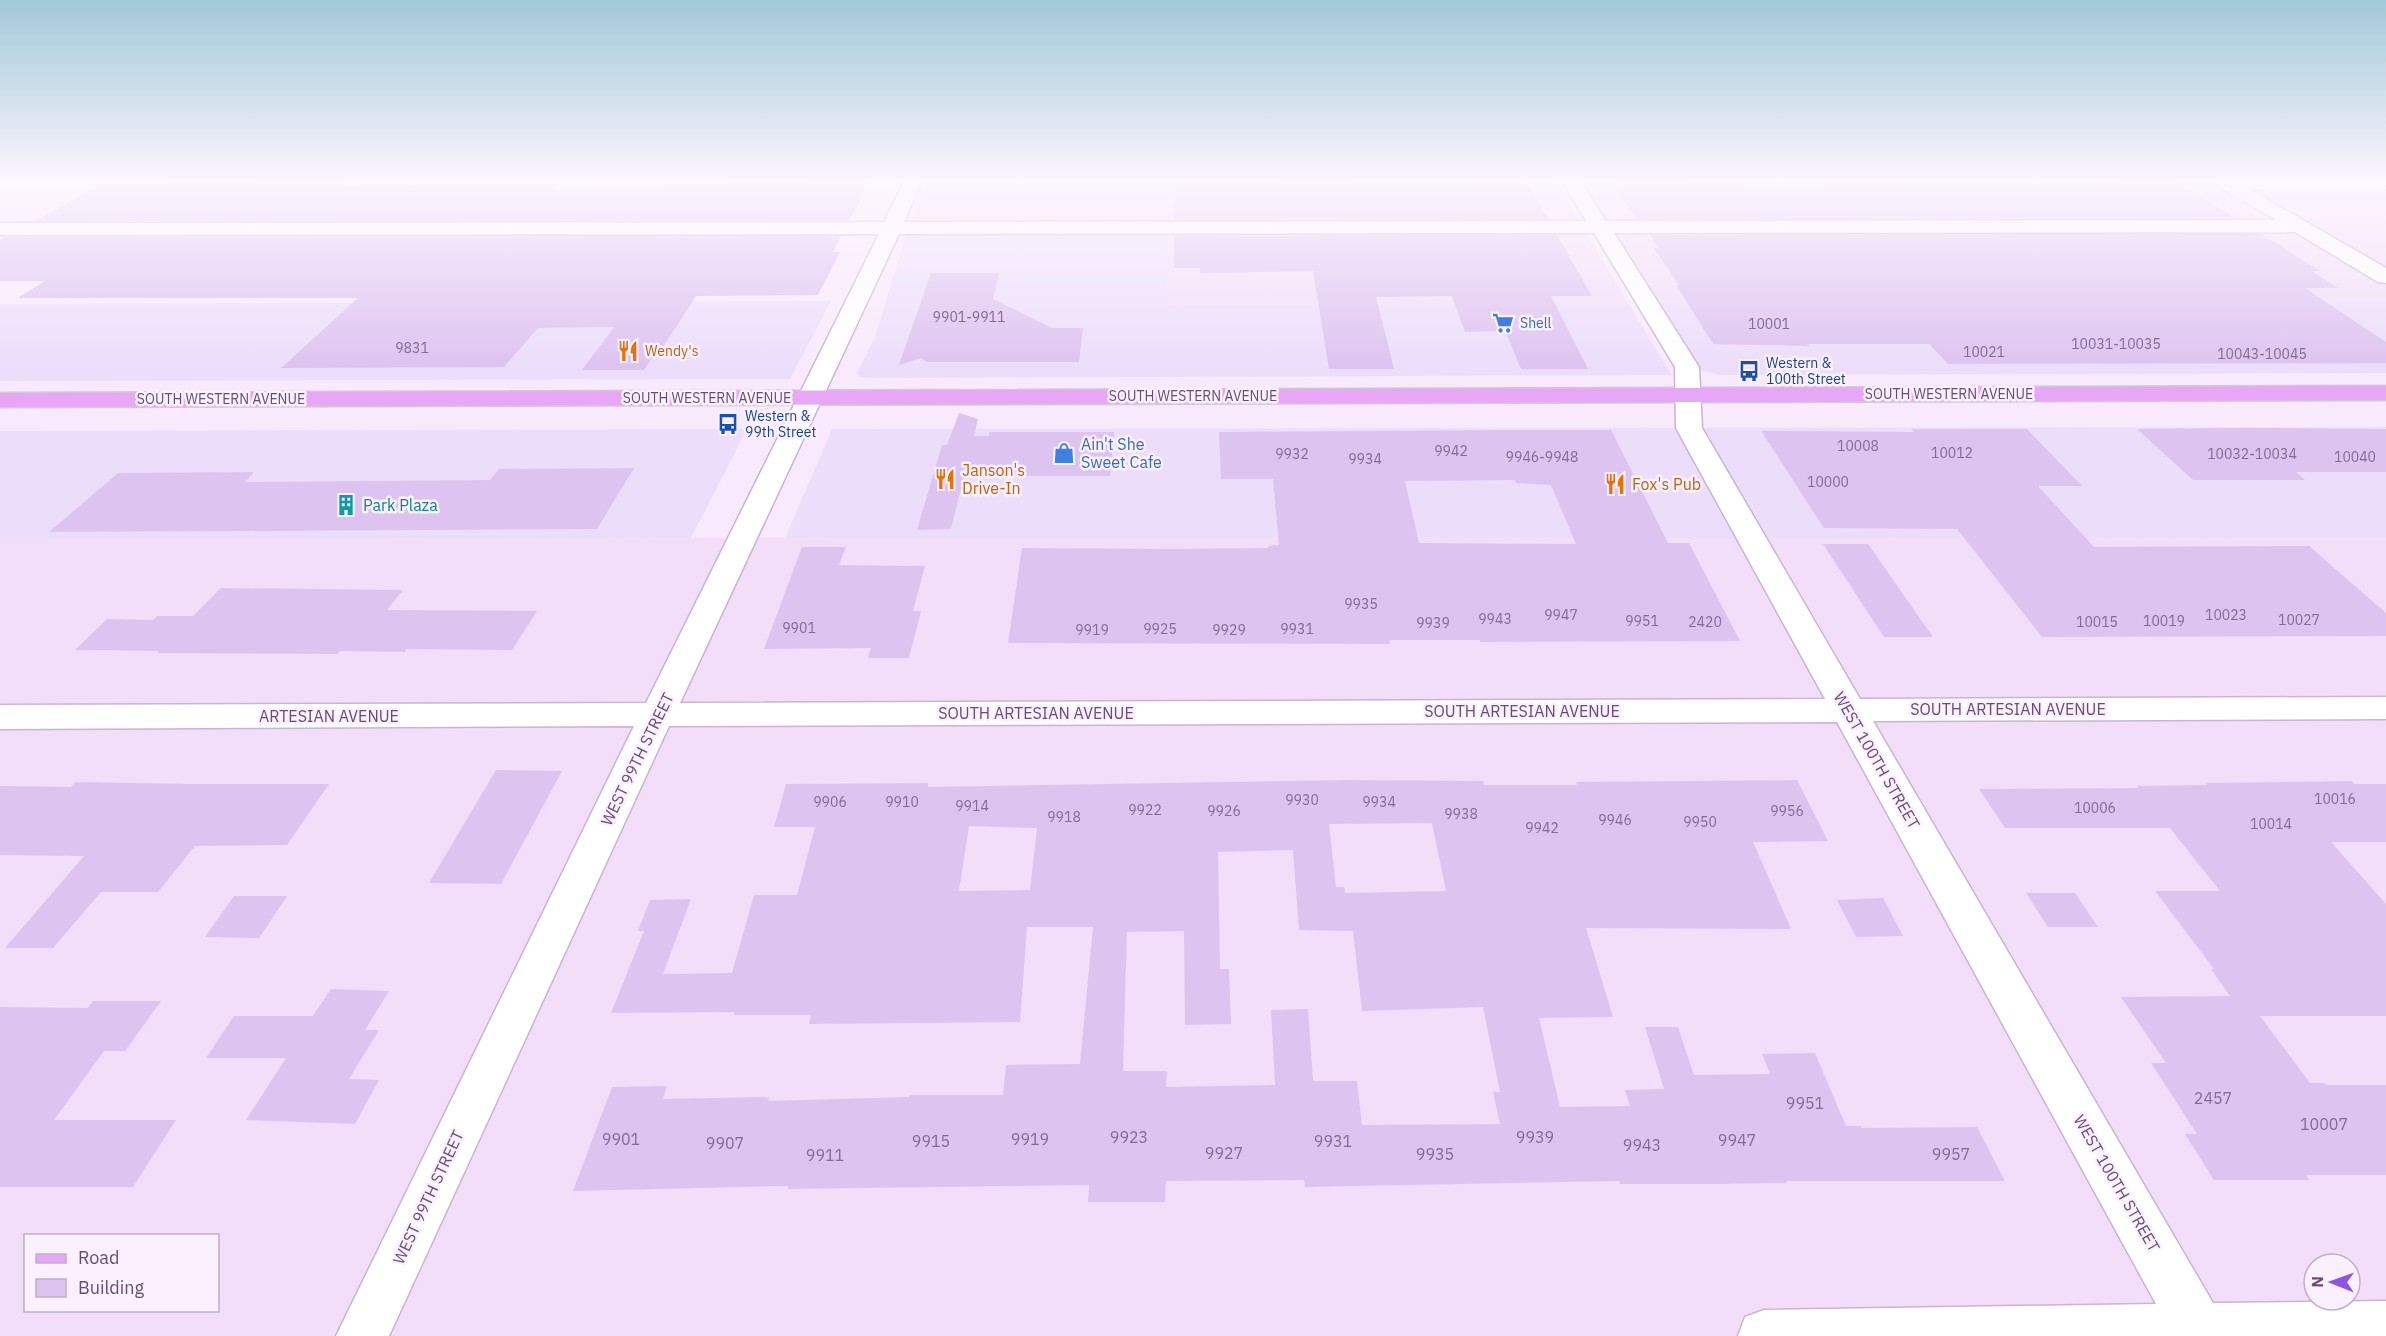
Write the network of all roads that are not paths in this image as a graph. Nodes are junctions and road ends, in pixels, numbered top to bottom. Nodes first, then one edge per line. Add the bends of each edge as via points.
1 (884, 244) edge
2 (1611, 244) edge
3 (2332, 244) edge
4 (2386, 277) edge
5 (2386, 393) edge
6 (1689, 395) junction
7 (812, 397) junction
8 (0, 400) edge
9 (2386, 708) edge
10 (1849, 710) junction
11 (657, 715) junction
12 (0, 717) edge
13 (2386, 1327) edge
14 (2201, 1333) edge
15 (362, 1336) edge
16 (1764, 1336) edge

1 - 7 street, WEST 99TH STREET
2 - 6 street, WEST 100TH STREET via 1687,367
3 - 4 street
5 - 6 main road, SOUTH WESTERN AVENUE
6 - 7 main road, SOUTH WESTERN AVENUE
6 - 10 street, WEST 100TH STREET via 1689,428
7 - 8 main road, SOUTH WESTERN AVENUE
7 - 11 street, WEST 99TH STREET
9 - 10 street, SOUTH ARTESIAN AVENUE
10 - 11 street, SOUTH ARTESIAN AVENUE
10 - 14 street, WEST 100TH STREET
11 - 12 street, ARTESIAN AVENUE
11 - 15 street, WEST 99TH STREET
13 - 14 street
14 - 16 street

